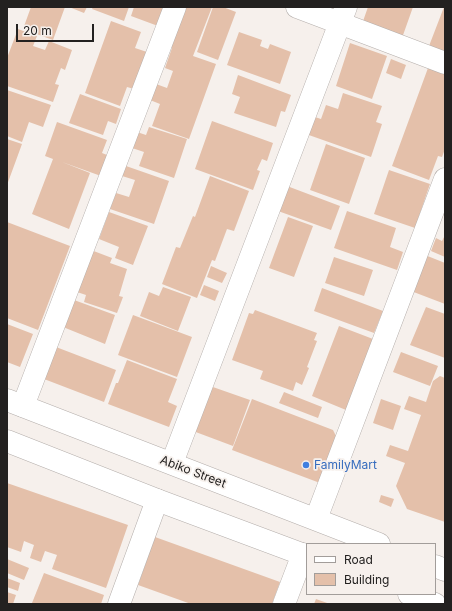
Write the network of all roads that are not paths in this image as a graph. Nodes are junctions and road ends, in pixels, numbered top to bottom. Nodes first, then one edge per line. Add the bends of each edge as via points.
1 (175, 7) edge
2 (297, 7) edge
3 (343, 15) edge
4 (445, 63) edge
5 (445, 179) edge
6 (15, 403) edge
7 (8, 443) edge
8 (172, 463) junction
9 (157, 500) junction
10 (316, 519) junction
11 (376, 543) edge
12 (305, 555) edge
13 (412, 595) edge
14 (119, 604) edge
15 (284, 604) edge
16 (435, 604) edge

1 - 6 street
2 - 3 street
3 - 4 street
3 - 8 street
5 - 10 street
6 - 8 street, Abiko Street
7 - 9 street
8 - 10 street, Abiko Street
9 - 12 street
9 - 14 street
10 - 11 street, Abiko Street
12 - 15 street
13 - 16 street

